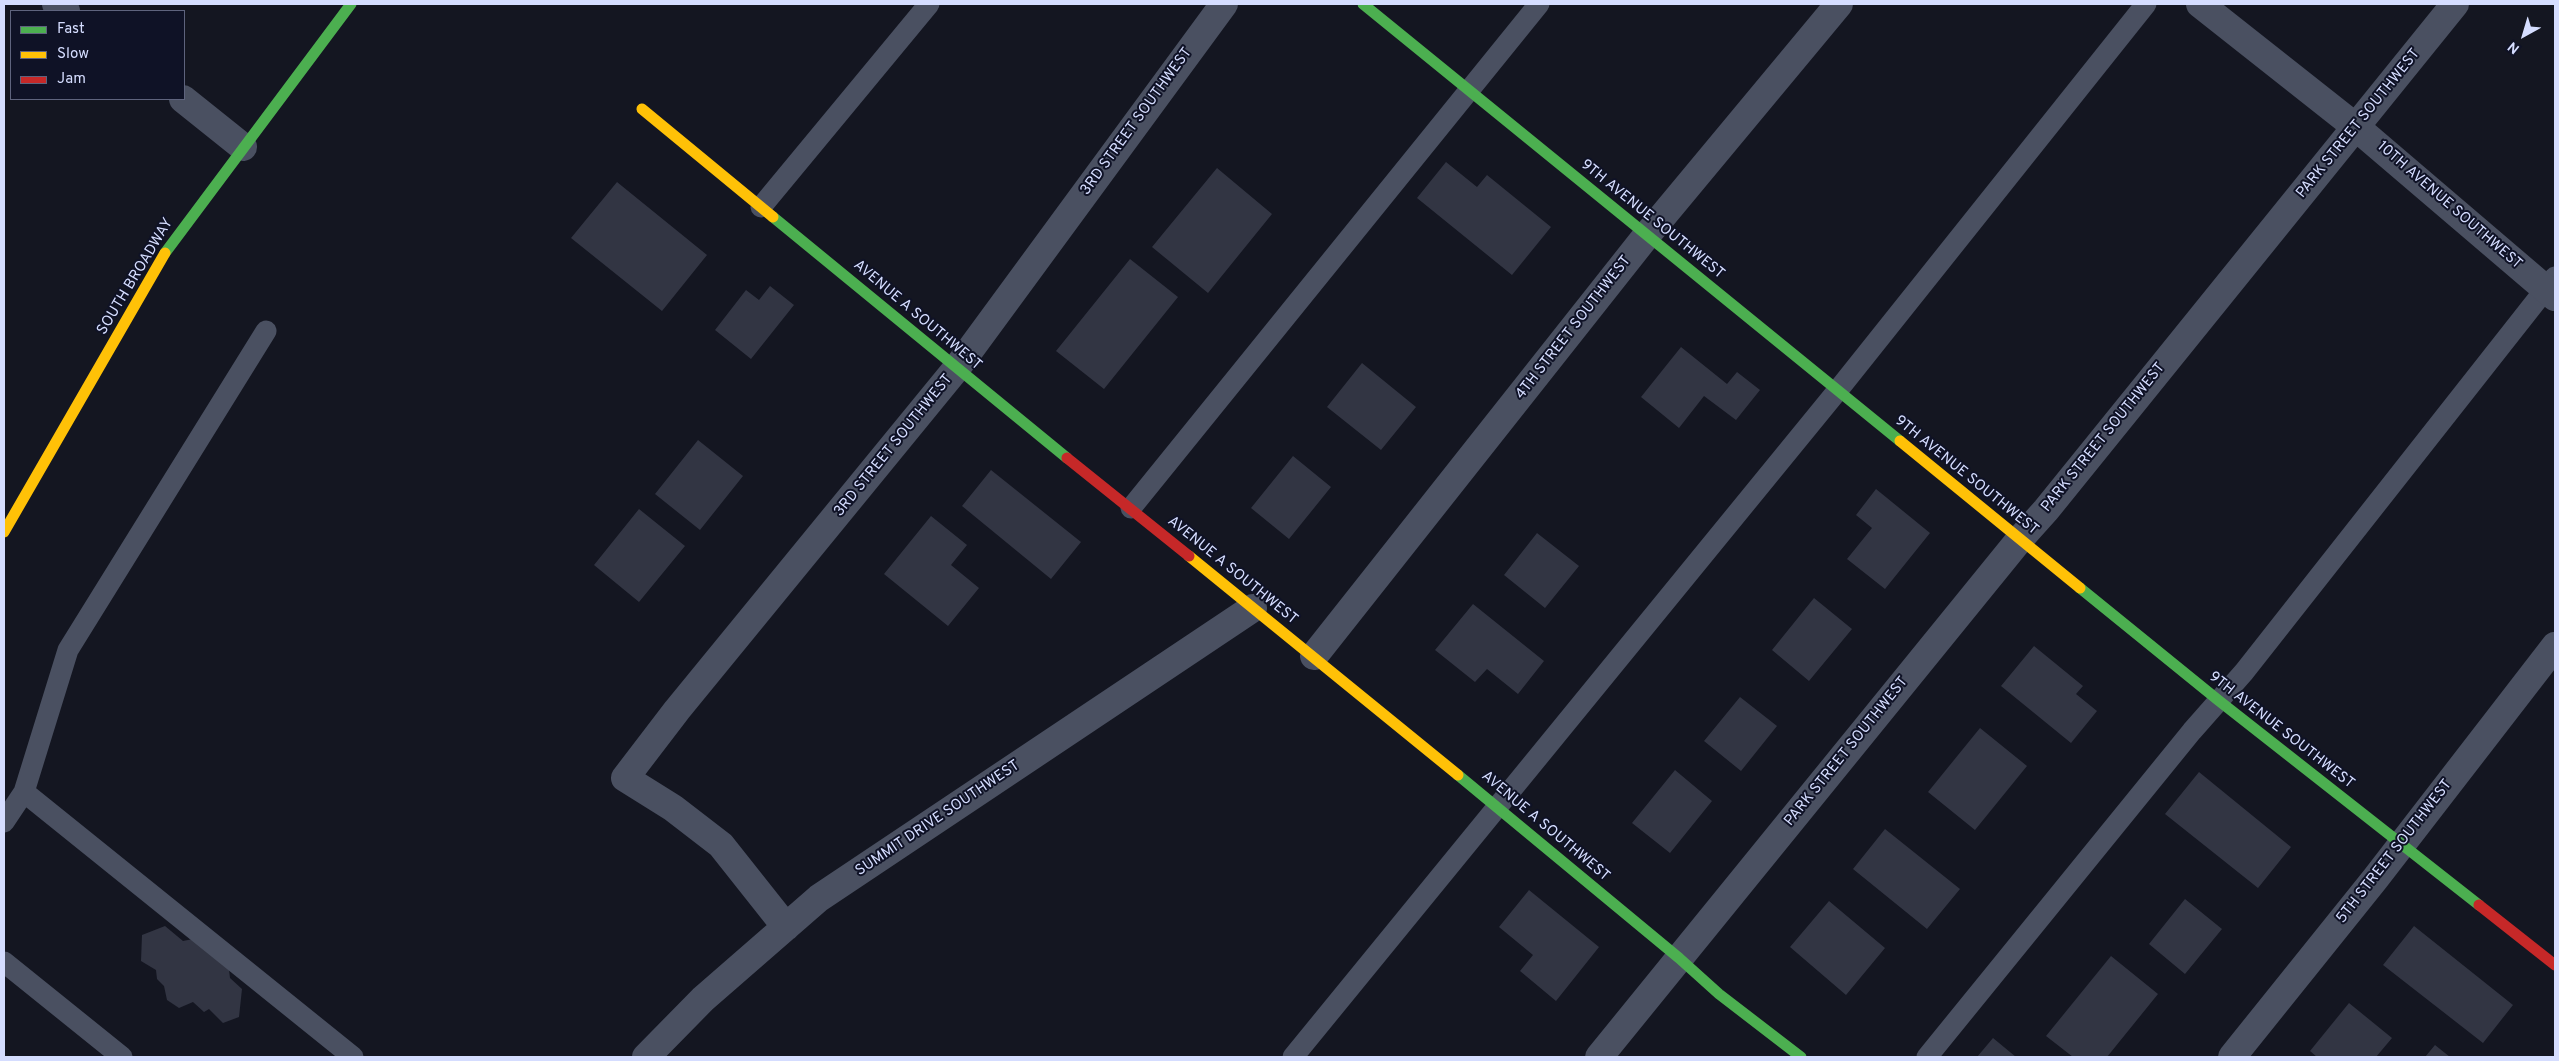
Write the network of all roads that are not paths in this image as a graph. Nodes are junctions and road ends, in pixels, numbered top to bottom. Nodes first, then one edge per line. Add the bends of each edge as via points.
1 (351, 4) edge
2 (929, 4) edge
3 (1224, 4) edge
4 (1363, 4) edge
5 (1539, 4) edge
6 (1839, 4) edge
7 (2146, 4) edge
8 (2200, 4) edge
9 (2455, 4) edge
10 (1468, 89) junction
11 (184, 100) edge
12 (642, 109) dead end
13 (2357, 128) junction
14 (243, 147) junction
15 (762, 207) junction
16 (1647, 235) junction
17 (2552, 288) edge
18 (266, 331) dead end
19 (956, 369) junction
20 (1838, 390) junction
21 (1131, 508) junction
22 (4, 532) edge
23 (2020, 539) junction
24 (1253, 608) junction
25 (2555, 646) edge
26 (1314, 656) junction
27 (2218, 700) junction
28 (24, 792) junction
29 (1497, 807) junction
30 (4, 822) edge
31 (2400, 844) junction
32 (786, 927) junction
33 (1679, 958) junction
34 (4, 962) edge
35 (2555, 965) edge
36 (122, 1057) edge
37 (353, 1057) edge
38 (646, 1057) edge
39 (1293, 1057) edge
40 (1599, 1057) edge
41 (1801, 1057) edge
42 (1927, 1057) edge
43 (2232, 1057) edge

1 - 14 street, SOUTH BROADWAY
2 - 15 lane
3 - 19 street, 3RD STREET SOUTHWEST
4 - 10 street, 9TH AVENUE SOUTHWEST
5 - 10 lane
6 - 16 street, 4TH STREET SOUTHWEST
7 - 20 lane
8 - 13 street, 10TH AVENUE SOUTHWEST
9 - 13 street, PARK STREET SOUTHWEST
10 - 16 street, 9TH AVENUE SOUTHWEST
10 - 21 lane
11 - 14 street
12 - 15 street, AVENUE A SOUTHWEST
13 - 17 street, 10TH AVENUE SOUTHWEST
13 - 23 street, PARK STREET SOUTHWEST
14 - 22 street, SOUTH BROADWAY via 172,241
15 - 19 street, AVENUE A SOUTHWEST
16 - 20 street, 9TH AVENUE SOUTHWEST
16 - 26 street, 4TH STREET SOUTHWEST
17 - 27 lane via 2244,672
18 - 28 lane via 68,650
19 - 21 street, AVENUE A SOUTHWEST
19 - 32 street, 3RD STREET SOUTHWEST via 624,778 673,808 721,845
20 - 23 street, 9TH AVENUE SOUTHWEST
20 - 29 lane
21 - 24 street, AVENUE A SOUTHWEST
23 - 27 street, 9TH AVENUE SOUTHWEST
23 - 33 street, PARK STREET SOUTHWEST
24 - 26 street, AVENUE A SOUTHWEST
24 - 32 street, SUMMIT DRIVE SOUTHWEST via 819,898
25 - 31 street, 5TH STREET SOUTHWEST
26 - 29 street, AVENUE A SOUTHWEST
27 - 31 street, 9TH AVENUE SOUTHWEST
27 - 42 lane
28 - 30 lane
28 - 37 lane
29 - 33 street, AVENUE A SOUTHWEST
29 - 39 lane
31 - 35 street, 9TH AVENUE SOUTHWEST
31 - 43 street, 5TH STREET SOUTHWEST
32 - 38 street, SUMMIT DRIVE SOUTHWEST via 702,1000
33 - 40 street, PARK STREET SOUTHWEST
33 - 41 street, AVENUE A SOUTHWEST via 1719,994
34 - 36 lane

